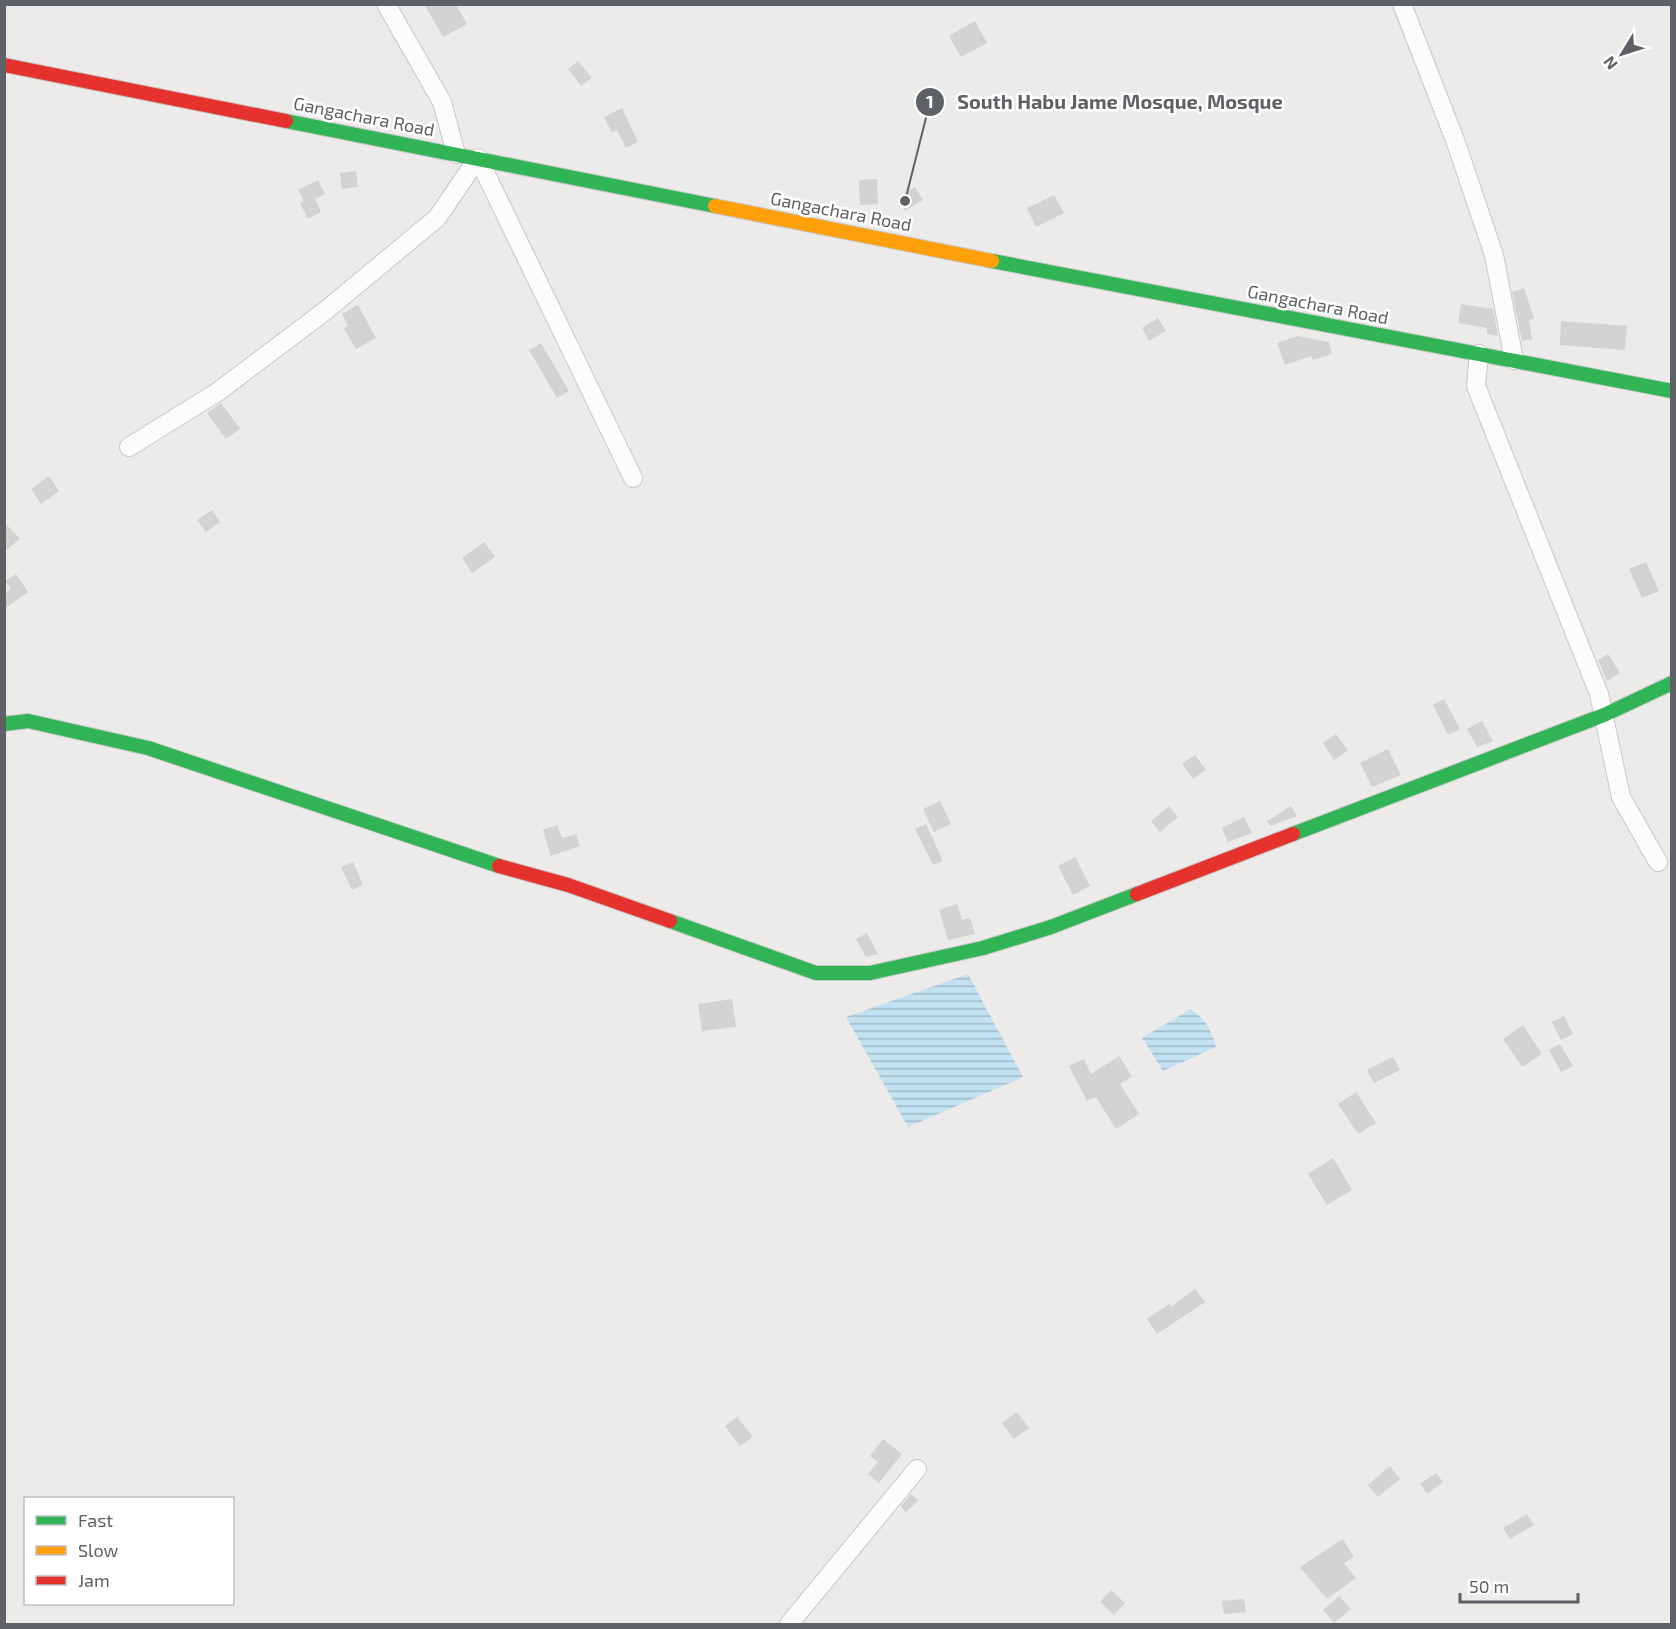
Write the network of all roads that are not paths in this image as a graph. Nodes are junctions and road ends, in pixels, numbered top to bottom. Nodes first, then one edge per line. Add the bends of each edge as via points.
1 (386, 4) edge
2 (1402, 4) edge
3 (4, 64) edge
4 (456, 154) junction
5 (478, 158) junction
6 (1479, 354) junction
7 (1514, 360) junction
8 (1671, 391) edge
9 (129, 447) dead end
10 (633, 478) dead end
11 (1671, 683) edge
12 (1604, 715) junction
13 (4, 724) edge
14 (1658, 862) dead end
15 (917, 1469) dead end
16 (789, 1624) edge

1 - 4 street via 442,102
2 - 7 street via 1494,255
3 - 4 street, Gangachara Road
4 - 5 street, Gangachara Road
5 - 6 street, Gangachara Road
5 - 9 street via 437,218 325,311 219,391
5 - 10 street
6 - 7 street, Gangachara Road
6 - 12 street via 1476,386
7 - 8 street, Gangachara Road
11 - 12 street
12 - 13 street via 1051,927 983,948 870,973 816,973 568,885 516,872 148,748 28,721
12 - 14 street via 1621,797
15 - 16 street

